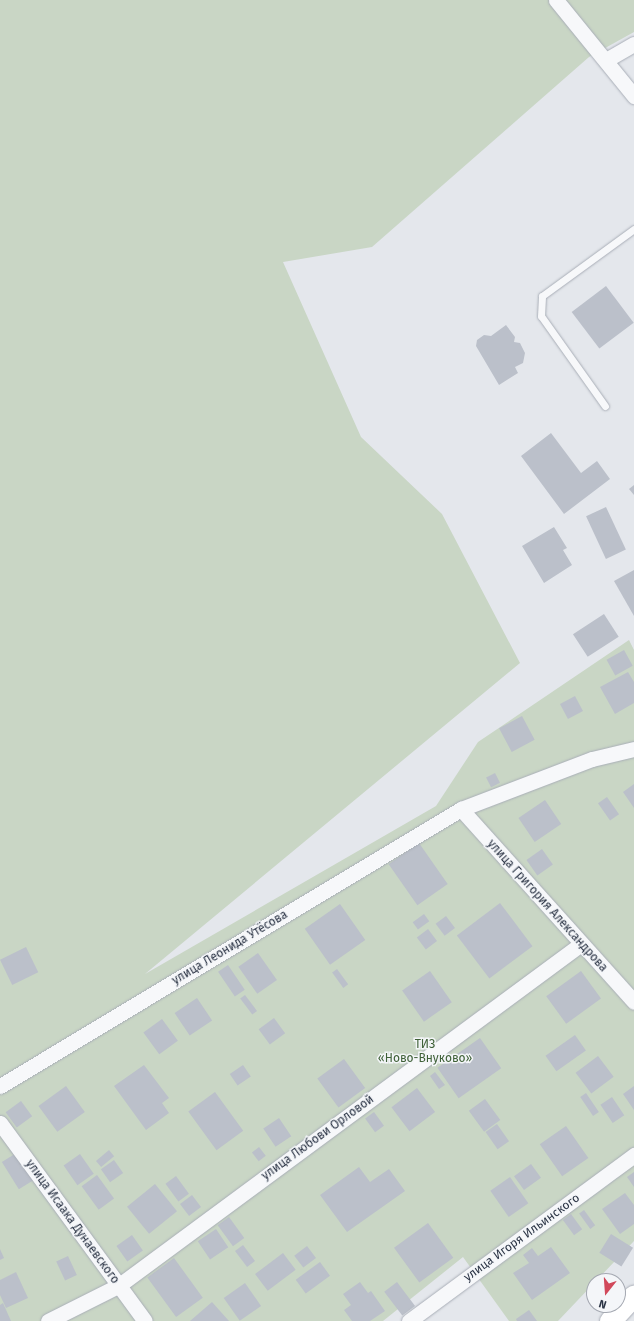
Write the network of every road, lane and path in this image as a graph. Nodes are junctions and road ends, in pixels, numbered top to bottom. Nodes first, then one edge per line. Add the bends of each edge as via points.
1 (556, 0) edge
2 (634, 44) edge
3 (606, 60) junction
4 (634, 96) edge
5 (634, 229) edge
6 (605, 406) dead end
7 (634, 749) edge
8 (461, 809) junction
9 (581, 944) junction
10 (634, 1002) edge
11 (0, 1086) edge
12 (0, 1123) edge
13 (634, 1155) edge
14 (118, 1286) junction
15 (634, 1294) edge
16 (48, 1321) edge
17 (145, 1321) edge
18 (409, 1321) edge
19 (610, 1321) edge

1 - 3 street
2 - 3 street
3 - 4 street
5 - 6 lane via 542,296 541,316
7 - 8 street, улица Леонида Утёсова via 592,759
8 - 9 street, улица Григория Александрова
8 - 11 street, улица Леонида Утёсова
9 - 10 street, улица Григория Александрова
9 - 14 street, улица Любови Орловой
12 - 14 street, улица Исаака Дунаевского
13 - 18 street, улица Игоря Ильинского
14 - 16 street, улица Любови Орловой
14 - 17 street, улица Исаака Дунаевского
15 - 19 main road

